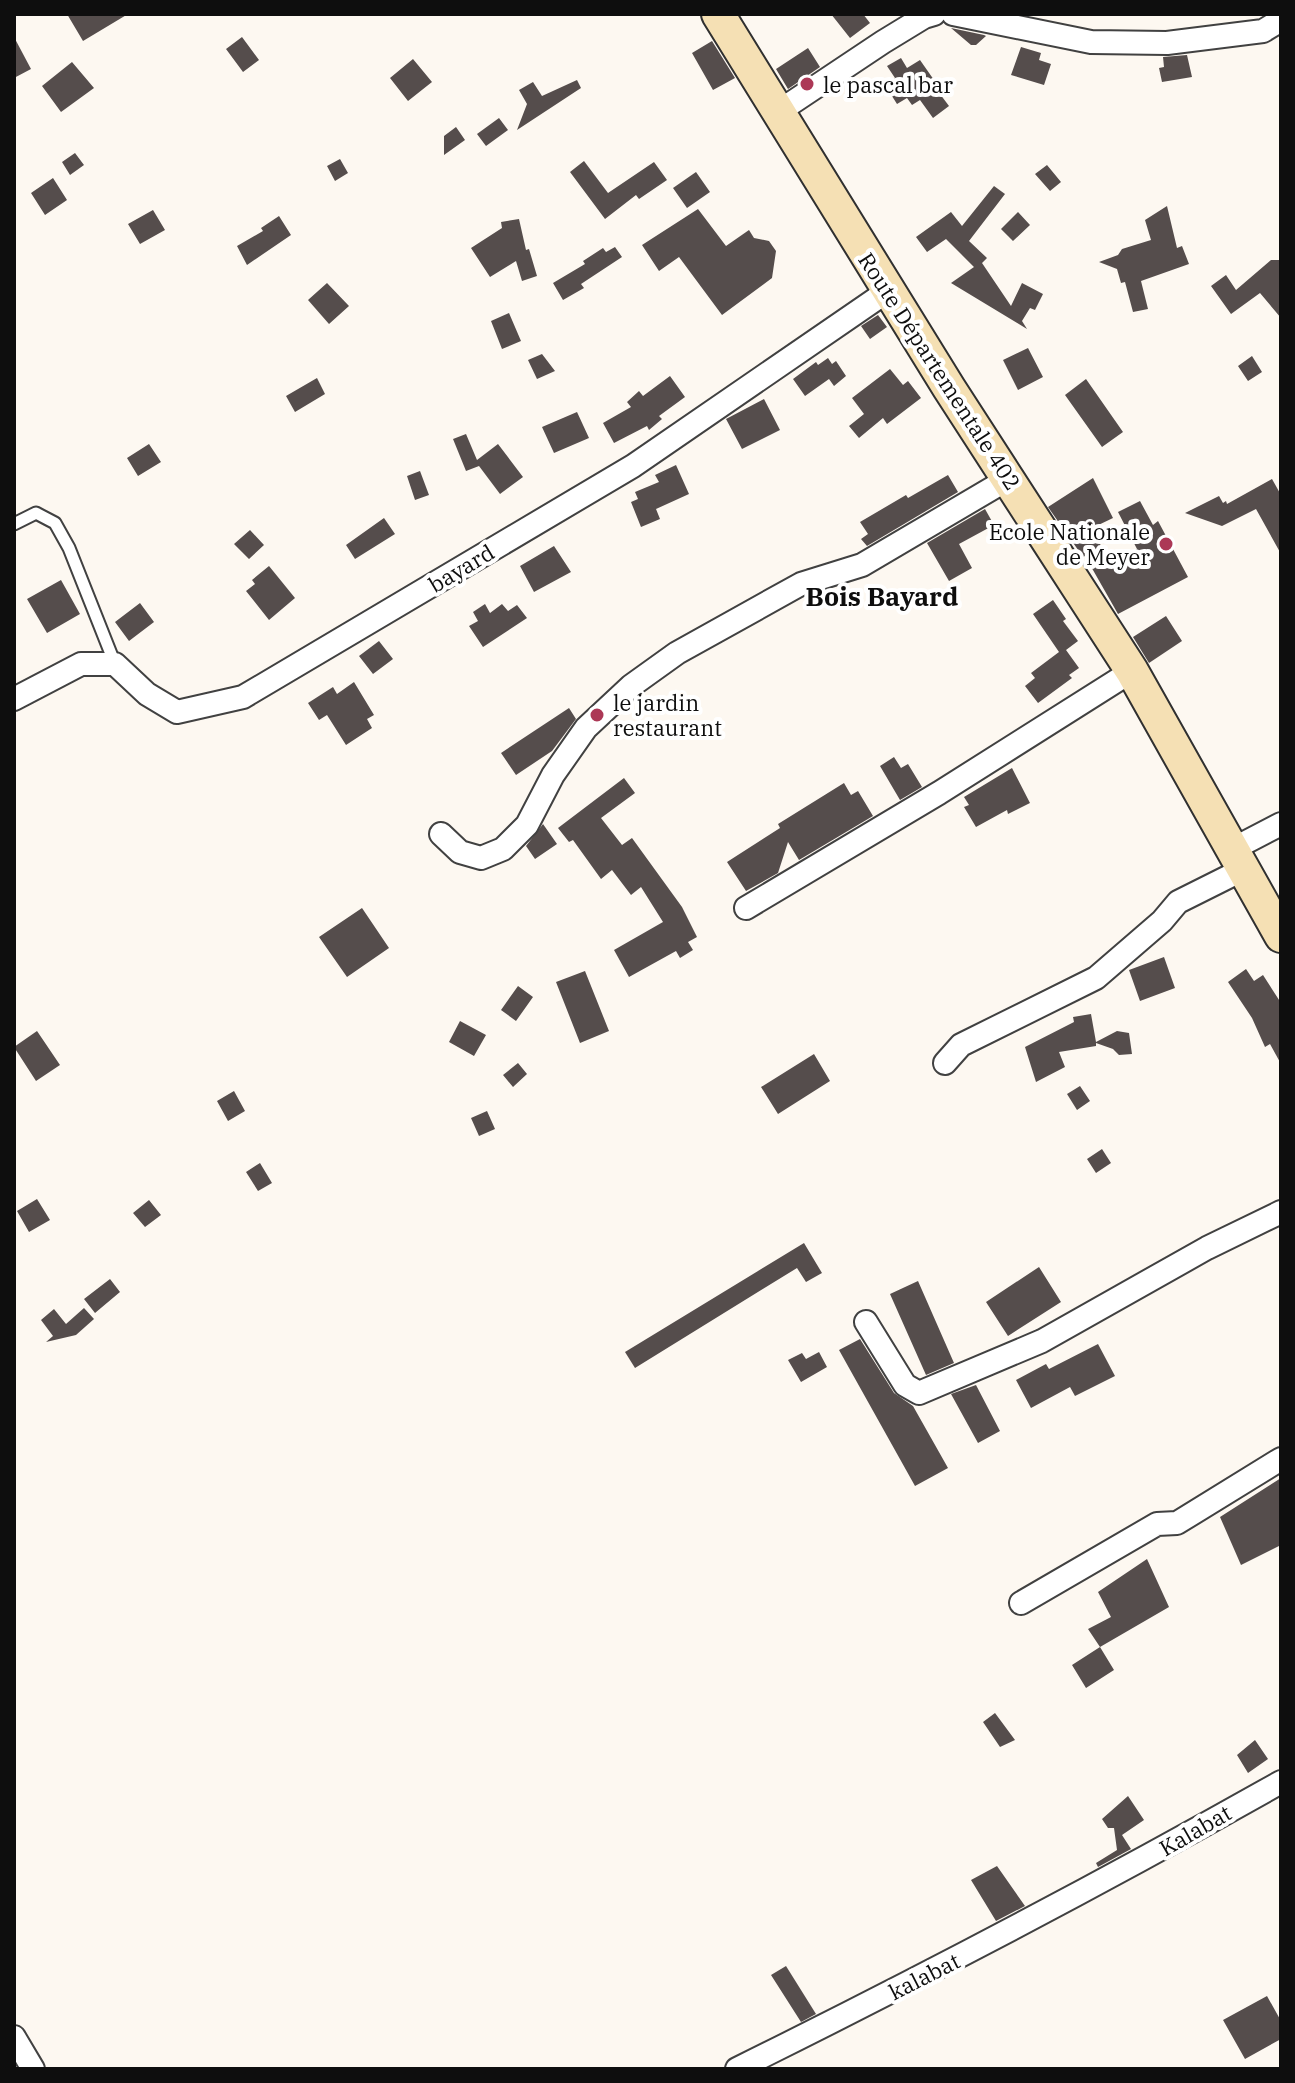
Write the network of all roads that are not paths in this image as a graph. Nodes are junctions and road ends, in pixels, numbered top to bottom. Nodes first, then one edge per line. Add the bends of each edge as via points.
1 (718, 14) edge
2 (953, 14) edge
3 (928, 15) edge
4 (1281, 20) edge
5 (778, 112) junction
6 (886, 289) junction
7 (1008, 479) junction
8 (14, 524) edge
9 (115, 664) junction
10 (1132, 671) junction
11 (14, 699) edge
12 (1281, 824) edge
13 (441, 834) dead end
14 (1237, 860) junction
15 (746, 908) dead end
16 (1281, 936) edge
17 (945, 1063) dead end
18 (1281, 1212) edge
19 (866, 1322) dead end
20 (1281, 1459) edge
21 (1021, 1603) dead end
22 (1281, 1782) edge
23 (1110, 1879) joint
24 (14, 2037) edge
25 (33, 2069) edge
26 (737, 2069) edge

1 - 5 main road, Route Départementale 402
2 - 4 street via 1091,42 1151,43 1263,31
3 - 5 street
5 - 6 main road, Route Départementale 402
6 - 7 main road, Route Départementale 402
6 - 9 street, bayard via 633,466 243,697 177,712 147,694
7 - 10 main road, Route Départementale 402
7 - 13 street via 862,565 801,584 677,653 631,686 586,728 527,825 503,849 481,858 460,852
8 - 9 lane via 36,513 55,523
9 - 11 street via 81,664
10 - 14 main road, Route Départementale 402
10 - 15 street
12 - 14 street
14 - 16 main road, Route Départementale 402
14 - 17 street via 1178,902 1096,978 961,1045
18 - 19 street via 1042,1341 919,1393 905,1385
20 - 21 street via 1177,1523 1157,1524
22 - 23 street, Kalabat
23 - 26 street, kalabat
24 - 25 street

